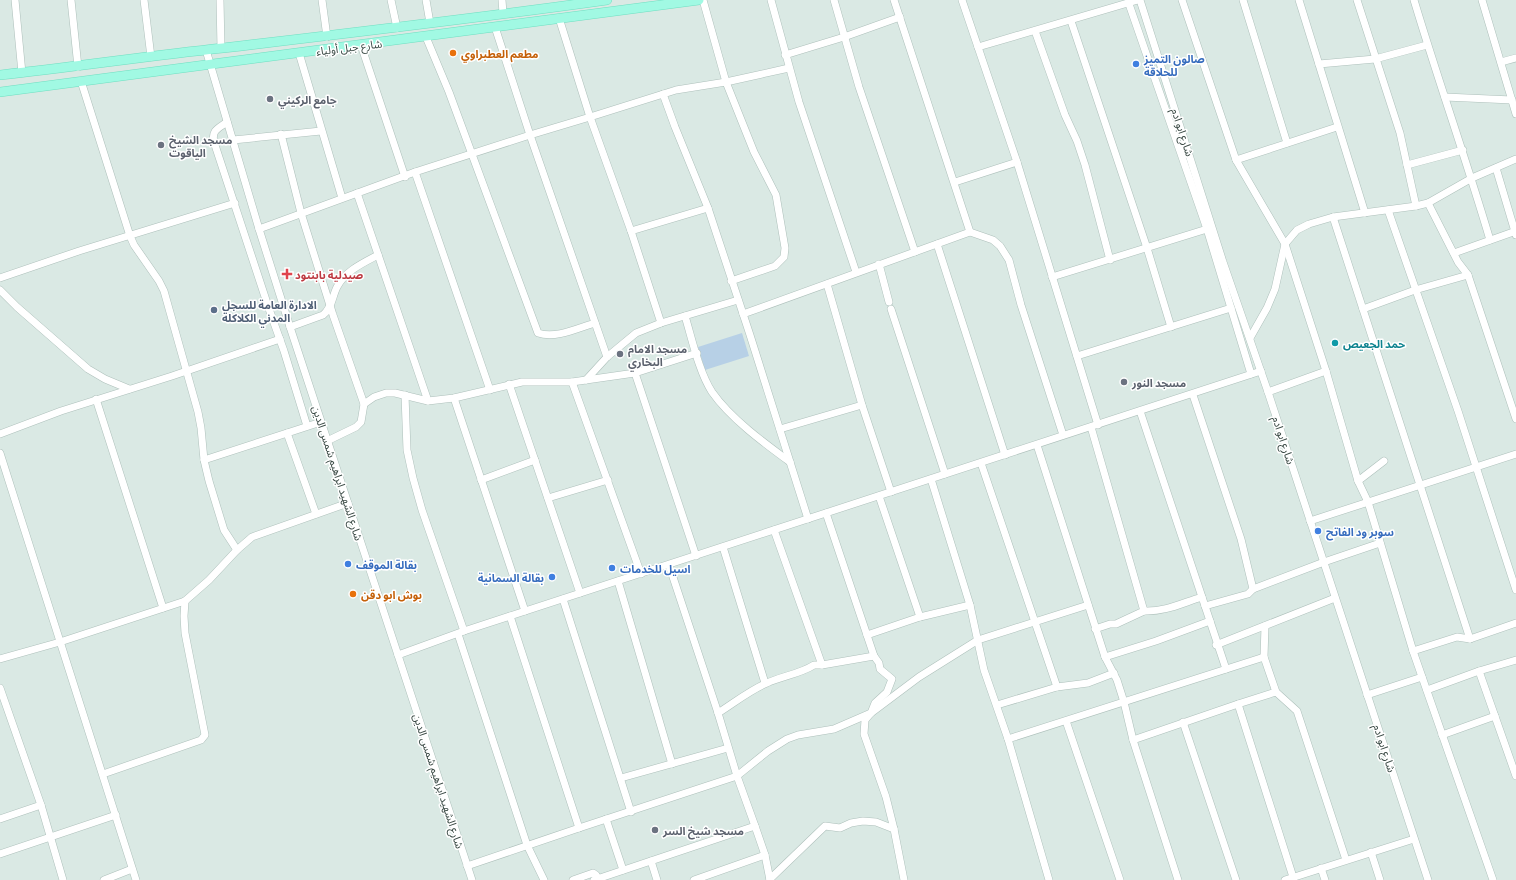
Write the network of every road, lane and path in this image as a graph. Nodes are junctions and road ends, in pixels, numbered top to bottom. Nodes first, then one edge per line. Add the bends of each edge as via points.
1 (15, 0) edge
2 (71, 0) edge
3 (144, 0) edge
4 (220, 0) edge
5 (322, 0) edge
6 (391, 0) edge
7 (426, 0) edge
8 (502, 0) edge
9 (607, 0) edge
10 (699, 0) edge
11 (703, 0) edge
12 (771, 0) edge
13 (834, 0) edge
14 (894, 0) edge
15 (962, 0) edge
16 (1139, 0) edge
17 (1182, 0) edge
18 (1243, 0) edge
19 (1299, 0) edge
20 (1357, 0) edge
21 (1414, 0) edge
22 (1482, 0) edge
23 (1129, 4) junction
24 (503, 13) junction
25 (900, 17) junction
26 (559, 18) junction
27 (1071, 21) junction
28 (430, 23) junction
29 (495, 27) junction
30 (397, 28) junction
31 (1035, 31) junction
32 (327, 37) junction
33 (426, 37) junction
34 (844, 37) junction
35 (361, 45) junction
36 (1427, 45) junction
37 (978, 47) junction
38 (221, 48) junction
39 (206, 50) junction
40 (298, 53) junction
41 (785, 55) junction
42 (151, 57) junction
43 (1516, 58) edge
44 (1375, 59) junction
45 (1501, 62) junction
46 (1319, 64) junction
47 (210, 65) junction
48 (78, 67) junction
49 (789, 68) junction
50 (22, 73) junction
51 (0, 75) edge
52 (81, 81) junction
53 (726, 82) junction
54 (0, 92) edge
55 (663, 94) junction
56 (1445, 97) junction
57 (1512, 100) junction
58 (1516, 114) edge
59 (590, 117) junction
60 (227, 122) junction
61 (1337, 127) junction
62 (321, 131) junction
63 (281, 134) junction
64 (530, 135) junction
65 (233, 140) junction
66 (1287, 143) junction
67 (1463, 150) junction
68 (471, 154) junction
69 (1516, 159) edge
70 (1236, 160) junction
71 (1017, 162) junction
72 (1407, 165) junction
73 (1496, 168) junction
74 (415, 172) junction
75 (405, 177) junction
76 (1472, 178) junction
77 (955, 182) junction
78 (357, 193) junction
79 (342, 198) junction
80 (235, 203) junction
81 (1428, 203) junction
82 (1416, 206) junction
83 (708, 208) junction
84 (1388, 210) junction
85 (301, 213) junction
86 (1365, 213) junction
87 (1333, 218) junction
88 (1207, 228) junction
89 (259, 229) junction
90 (631, 231) junction
91 (970, 232) junction
92 (1516, 232) edge
93 (130, 236) junction
94 (1490, 240) junction
95 (937, 244) junction
96 (1285, 244) junction
97 (1147, 248) junction
98 (915, 252) junction
99 (1454, 253) junction
100 (378, 255) junction
101 (1110, 260) junction
102 (879, 264) junction
103 (856, 272) junction
104 (1468, 275) junction
105 (1052, 277) junction
106 (0, 278) edge
107 (731, 281) junction
108 (827, 284) junction
109 (0, 290) edge
110 (1415, 290) junction
111 (738, 300) junction
112 (283, 303) junction
113 (268, 306) junction
114 (330, 307) junction
115 (1231, 308) junction
116 (1363, 309) junction
117 (743, 314) junction
118 (685, 316) junction
119 (595, 323) junction
120 (661, 323) junction
121 (290, 327) junction
122 (1171, 327) junction
123 (1250, 338) junction
124 (280, 339) junction
125 (697, 353) junction
126 (1077, 356) junction
127 (607, 358) junction
128 (186, 371) junction
129 (1261, 371) junction
130 (1326, 371) junction
131 (635, 373) junction
132 (1251, 374) junction
133 (586, 380) junction
134 (572, 382) junction
135 (509, 384) junction
136 (129, 389) junction
137 (490, 390) junction
138 (1268, 392) junction
139 (405, 395) junction
140 (1192, 395) junction
141 (454, 398) junction
142 (96, 399) junction
143 (428, 401) junction
144 (364, 404) junction
145 (862, 405) junction
146 (1140, 411) junction
147 (1516, 419) edge
148 (321, 422) junction
149 (307, 426) junction
150 (1095, 426) junction
151 (780, 429) junction
152 (287, 433) junction
153 (0, 434) edge
154 (1063, 435) junction
155 (327, 441) junction
156 (1037, 445) junction
157 (0, 453) edge
158 (1516, 454) edge
159 (1005, 455) junction
160 (204, 460) junction
161 (535, 460) junction
162 (1384, 461) dead end
163 (790, 462) junction
164 (981, 463) junction
165 (1477, 467) junction
166 (945, 474) junction
167 (931, 479) junction
168 (481, 480) junction
169 (608, 480) junction
170 (1358, 481) junction
171 (1420, 485) junction
172 (891, 492) junction
173 (879, 496) junction
174 (548, 498) junction
175 (1368, 502) junction
176 (348, 503) junction
177 (826, 513) junction
178 (316, 514) junction
179 (808, 519) junction
180 (1310, 521) junction
181 (774, 530) junction
182 (1380, 543) junction
183 (723, 547) junction
184 (237, 550) junction
185 (696, 556) junction
186 (1324, 562) junction
187 (668, 565) junction
188 (641, 574) junction
189 (618, 581) junction
190 (1253, 588) junction
191 (1516, 590) edge
192 (580, 593) junction
193 (1202, 597) junction
194 (1335, 598) junction
195 (563, 599) junction
196 (185, 601) junction
197 (970, 605) junction
198 (1088, 606) junction
199 (1205, 606) junction
200 (163, 608) junction
201 (1144, 611) junction
202 (526, 612) junction
203 (510, 616) junction
204 (920, 617) junction
205 (1210, 621) junction
206 (1034, 622) junction
207 (1516, 623) edge
208 (1265, 626) junction
209 (1095, 629) junction
210 (461, 632) junction
211 (867, 635) junction
212 (1470, 639) junction
213 (978, 640) junction
214 (60, 642) junction
215 (1216, 645) junction
216 (1413, 651) junction
217 (398, 655) junction
218 (874, 656) junction
219 (1264, 656) junction
220 (1105, 657) junction
221 (0, 660) edge
222 (1516, 660) edge
223 (822, 665) junction
224 (1226, 669) junction
225 (1479, 671) junction
226 (1114, 673) junction
227 (1422, 677) junction
228 (765, 683) junction
229 (1057, 687) junction
230 (0, 688) edge
231 (1426, 690) junction
232 (1276, 692) junction
233 (1367, 695) junction
234 (1124, 702) junction
235 (1238, 704) junction
236 (997, 705) junction
237 (718, 713) junction
238 (872, 714) junction
239 (1495, 716) junction
240 (1066, 721) junction
241 (1182, 722) junction
242 (1442, 735) junction
243 (1008, 739) junction
244 (1133, 740) junction
245 (728, 748) junction
246 (672, 764) junction
247 (103, 774) junction
248 (737, 776) junction
249 (1516, 776) edge
250 (621, 778) junction
251 (41, 805) junction
252 (632, 812) junction
253 (116, 815) junction
254 (0, 819) edge
255 (606, 819) junction
256 (756, 826) junction
257 (579, 828) junction
258 (894, 829) junction
259 (51, 837) junction
260 (1414, 839) junction
261 (527, 845) junction
262 (1371, 852) junction
263 (0, 854) edge
264 (765, 855) junction
265 (1346, 860) junction
266 (651, 861) junction
267 (467, 866) junction
268 (1321, 868) junction
269 (132, 869) junction
270 (623, 870) junction
271 (714, 877) edge
272 (1293, 877) junction
273 (64, 880) edge
274 (104, 880) edge
275 (136, 880) edge
276 (472, 880) edge
277 (544, 880) edge
278 (573, 880) edge
279 (597, 880) edge
280 (657, 880) edge
281 (694, 880) edge
282 (770, 880) edge
283 (904, 880) edge
284 (1049, 880) edge
285 (1120, 880) edge
286 (1178, 880) edge
287 (1236, 880) edge
288 (1285, 880) edge
289 (1325, 880) edge
290 (1380, 880) edge
291 (1428, 880) edge
292 (1493, 880) edge

1 - 50 street
2 - 48 street
3 - 42 street
4 - 38 street
5 - 32 street
6 - 30 street
7 - 28 street
8 - 24 street
9 - 24 main road, شارع جبل أولياء
10 - 26 main road, شارع جبل أولياء
11 - 53 street
12 - 41 street
13 - 34 street
14 - 25 street
15 - 37 street
16 - 23 street
16 - 123 street, شارع ابو ادم
17 - 70 street
18 - 66 street
19 - 46 street
20 - 44 street
21 - 36 street
22 - 45 street
23 - 27 street
23 - 88 street
24 - 28 main road, شارع جبل أولياء
25 - 34 street
25 - 77 street
26 - 29 main road, شارع جبل أولياء
26 - 59 street
27 - 31 street
27 - 97 street
28 - 30 main road, شارع جبل أولياء
29 - 33 main road, شارع جبل أولياء
29 - 64 street
30 - 32 main road, شارع جبل أولياء
31 - 37 street
31 - 101 street via 1085,165
32 - 38 main road, شارع جبل أولياء
33 - 35 main road, شارع جبل أولياء
33 - 68 street
34 - 41 street
34 - 98 street
35 - 40 main road, شارع جبل أولياء
35 - 75 street
36 - 44 street
36 - 56 street
37 - 71 street
38 - 39 main road, شارع جبل أولياء
39 - 42 main road, شارع جبل أولياء
39 - 47 street, شارع الشهيد ابراهيم شمس الدين
40 - 47 main road, شارع جبل أولياء
40 - 62 street
41 - 49 street
42 - 48 main road, شارع جبل أولياء
43 - 45 street
44 - 46 street
44 - 72 street via 1400,133
45 - 57 street
46 - 61 street
47 - 52 main road, شارع جبل أولياء
47 - 60 street, شارع الشهيد ابراهيم شمس الدين
48 - 50 main road, شارع جبل أولياء
49 - 53 street
49 - 103 street
50 - 51 main road, شارع جبل أولياء
52 - 54 main road, شارع جبل أولياء
52 - 93 street
53 - 55 street
53 - 107 street via 754,152 776,195 785,248 784,257 775,266
55 - 59 street
55 - 83 street
56 - 57 street
56 - 67 street
57 - 58 street
59 - 64 street
59 - 90 street
60 - 65 street, شارع الشهيد ابراهيم شمس الدين
60 - 80 street via 213,135
61 - 66 street
61 - 86 street
62 - 63 street
62 - 79 street
63 - 65 street
63 - 85 street
64 - 68 street
64 - 119 street
65 - 89 street, شارع الشهيد ابراهيم شمس الدين
66 - 70 street
67 - 72 street
67 - 76 street
68 - 74 street
68 - 119 street via 538,333 552,335
69 - 73 street
70 - 96 street
71 - 77 street
71 - 105 street
72 - 82 street
73 - 76 street
73 - 92 street
74 - 75 street
74 - 137 street
75 - 78 street
76 - 81 street
76 - 94 street
77 - 91 street
78 - 79 street
78 - 100 street
79 - 85 street
80 - 93 street
80 - 113 street
81 - 82 street
81 - 99 street
82 - 84 street
83 - 90 street
83 - 107 street
84 - 86 street
84 - 110 street
85 - 89 street
85 - 114 street
86 - 87 street
87 - 96 street via 1298,230
87 - 116 street
88 - 97 street
88 - 115 street
89 - 112 street, شارع الشهيد ابراهيم شمس الدين
90 - 120 street
91 - 95 street
91 - 154 street via 993,240 1009,260
92 - 94 street
93 - 106 street via 79,250
93 - 128 street via 164,291
94 - 99 street
95 - 98 street
95 - 159 street
96 - 123 street via 1275,289
96 - 130 street
97 - 101 street
97 - 122 street
98 - 102 street
99 - 104 street
100 - 114 street via 345,276 337,286
100 - 143 street
101 - 105 street
102 - 103 street
102 - 166 street via 890,306
103 - 108 street
104 - 110 street
104 - 147 street
105 - 126 street
107 - 111 street
108 - 117 street
108 - 145 street
109 - 136 street via 88,369
110 - 116 street
110 - 165 street
111 - 117 street
111 - 118 street
112 - 113 street
112 - 121 street, شارع الشهيد ابراهيم شمس الدين
113 - 124 street
114 - 121 street via 323,315
114 - 144 street
115 - 122 street
115 - 132 street
116 - 171 street
117 - 151 street
118 - 120 street
118 - 125 street
119 - 127 street
120 - 127 street via 636,333
121 - 148 street, شارع الشهيد ابراهيم شمس الدين
122 - 126 street
123 - 129 street, شارع ابو ادم
124 - 128 street
124 - 149 street
125 - 131 street
125 - 163 street via 705,379 720,402 762,441
126 - 150 street
127 - 133 street
128 - 136 street
128 - 160 street via 201,428
129 - 132 street
129 - 138 street, شارع ابو ادم
130 - 138 street
130 - 170 street
131 - 133 street
131 - 185 street
132 - 140 street
133 - 134 street
134 - 135 street via 540,381
134 - 169 street
135 - 137 street
135 - 161 street
136 - 142 street
137 - 141 street
138 - 180 street, شارع ابو ادم
139 - 143 street
139 - 144 street via 386,393
139 - 210 street via 407,450 413,478
140 - 146 street
140 - 190 street via 1241,539
141 - 143 street
141 - 168 street
142 - 153 street
142 - 200 street
144 - 155 street via 361,422
145 - 151 street
145 - 172 street
146 - 150 street
146 - 193 street
148 - 149 street
148 - 155 street, شارع الشهيد ابراهيم شمس الدين
149 - 152 street
150 - 154 street
150 - 201 street
151 - 163 street
152 - 160 street
152 - 178 street
154 - 156 street
155 - 176 street, شارع الشهيد ابراهيم شمس الدين
156 - 159 street
156 - 198 street
157 - 214 street
158 - 165 street
159 - 164 street
160 - 184 street via 224,530
161 - 168 street
161 - 174 street
162 - 170 street
163 - 179 street
164 - 166 street
164 - 206 street
165 - 171 street
165 - 191 street
166 - 167 street
167 - 172 street
167 - 197 street
168 - 202 street
169 - 174 street
169 - 188 street
170 - 175 street
171 - 175 street
171 - 212 street
172 - 173 street
173 - 177 street
173 - 204 street
174 - 192 street
175 - 180 street
175 - 182 street
176 - 178 street
176 - 217 street, شارع الشهيد ابراهيم شمس الدين
177 - 179 street
177 - 211 street
178 - 184 street via 252,537
179 - 181 street
180 - 186 street, شارع ابو ادم
181 - 183 street
181 - 223 street
182 - 186 street
182 - 216 street
183 - 185 street
183 - 228 street
184 - 196 street
185 - 187 street
186 - 190 street
186 - 194 street, شارع ابو ادم
187 - 188 street
187 - 237 street
188 - 189 street
189 - 192 street
189 - 246 street
190 - 199 street via 1248,594
192 - 195 street
193 - 199 street
193 - 201 street via 1167,610
194 - 208 street
194 - 233 street, شارع ابو ادم
195 - 202 street
195 - 250 street
196 - 200 street
196 - 247 street via 185,633 205,735 201,740
197 - 204 street
197 - 213 street
198 - 206 street
198 - 209 street
199 - 205 street
200 - 214 street
201 - 209 street via 1116,624
202 - 203 street
203 - 210 street
203 - 257 street
204 - 211 street
205 - 215 street
205 - 220 street
206 - 213 street
206 - 229 street
207 - 212 street
208 - 215 street
208 - 219 street
209 - 220 street
210 - 217 street
210 - 261 street
211 - 218 street
212 - 216 street via 1457,637
213 - 236 street via 984,670
213 - 238 street via 918,677
214 - 221 street
214 - 247 street
215 - 224 street
216 - 227 street
217 - 267 street, شارع الشهيد ابراهيم شمس الدين
218 - 223 street
218 - 238 street via 880,669 892,679 888,692 875,702
219 - 224 street
219 - 232 street
220 - 226 street
222 - 225 street
223 - 228 street via 814,664 807,669
224 - 234 street
225 - 231 street
225 - 239 street
226 - 229 street via 1088,683
226 - 234 street
227 - 231 street
227 - 233 street
228 - 237 street
229 - 236 street
230 - 251 street
231 - 242 street
232 - 235 street
232 - 265 street via 1297,711
233 - 260 street, شارع ابو ادم
234 - 240 street
234 - 244 street
235 - 241 street
235 - 272 street
236 - 243 street
237 - 245 street
238 - 248 street via 834,729 787,739 759,757
238 - 258 street via 865,720 865,740 886,797
239 - 242 street
239 - 249 street
240 - 243 street
240 - 285 street
241 - 244 street
241 - 287 street
242 - 292 street
243 - 284 street
244 - 286 street
245 - 246 street
245 - 248 street
246 - 250 street
247 - 253 street
248 - 252 street
248 - 256 street
250 - 252 street
251 - 254 street
251 - 259 street
252 - 255 street
253 - 259 street
253 - 269 street
255 - 257 street
255 - 270 street
256 - 264 street
256 - 266 street
257 - 261 street
258 - 282 street via 876,822 863,821 840,828 825,826
258 - 283 street
259 - 263 street
259 - 273 street
260 - 262 street
260 - 291 street, شارع ابو ادم
261 - 267 street
261 - 277 street
262 - 265 street
262 - 290 street
264 - 271 street
264 - 282 street
265 - 268 street
266 - 270 street
266 - 280 street
267 - 276 street, شارع الشهيد ابراهيم شمس الدين
268 - 272 street
268 - 289 street
269 - 274 street
269 - 275 street
270 - 279 street
271 - 281 street
272 - 288 street
278 - 279 street via 593,873

